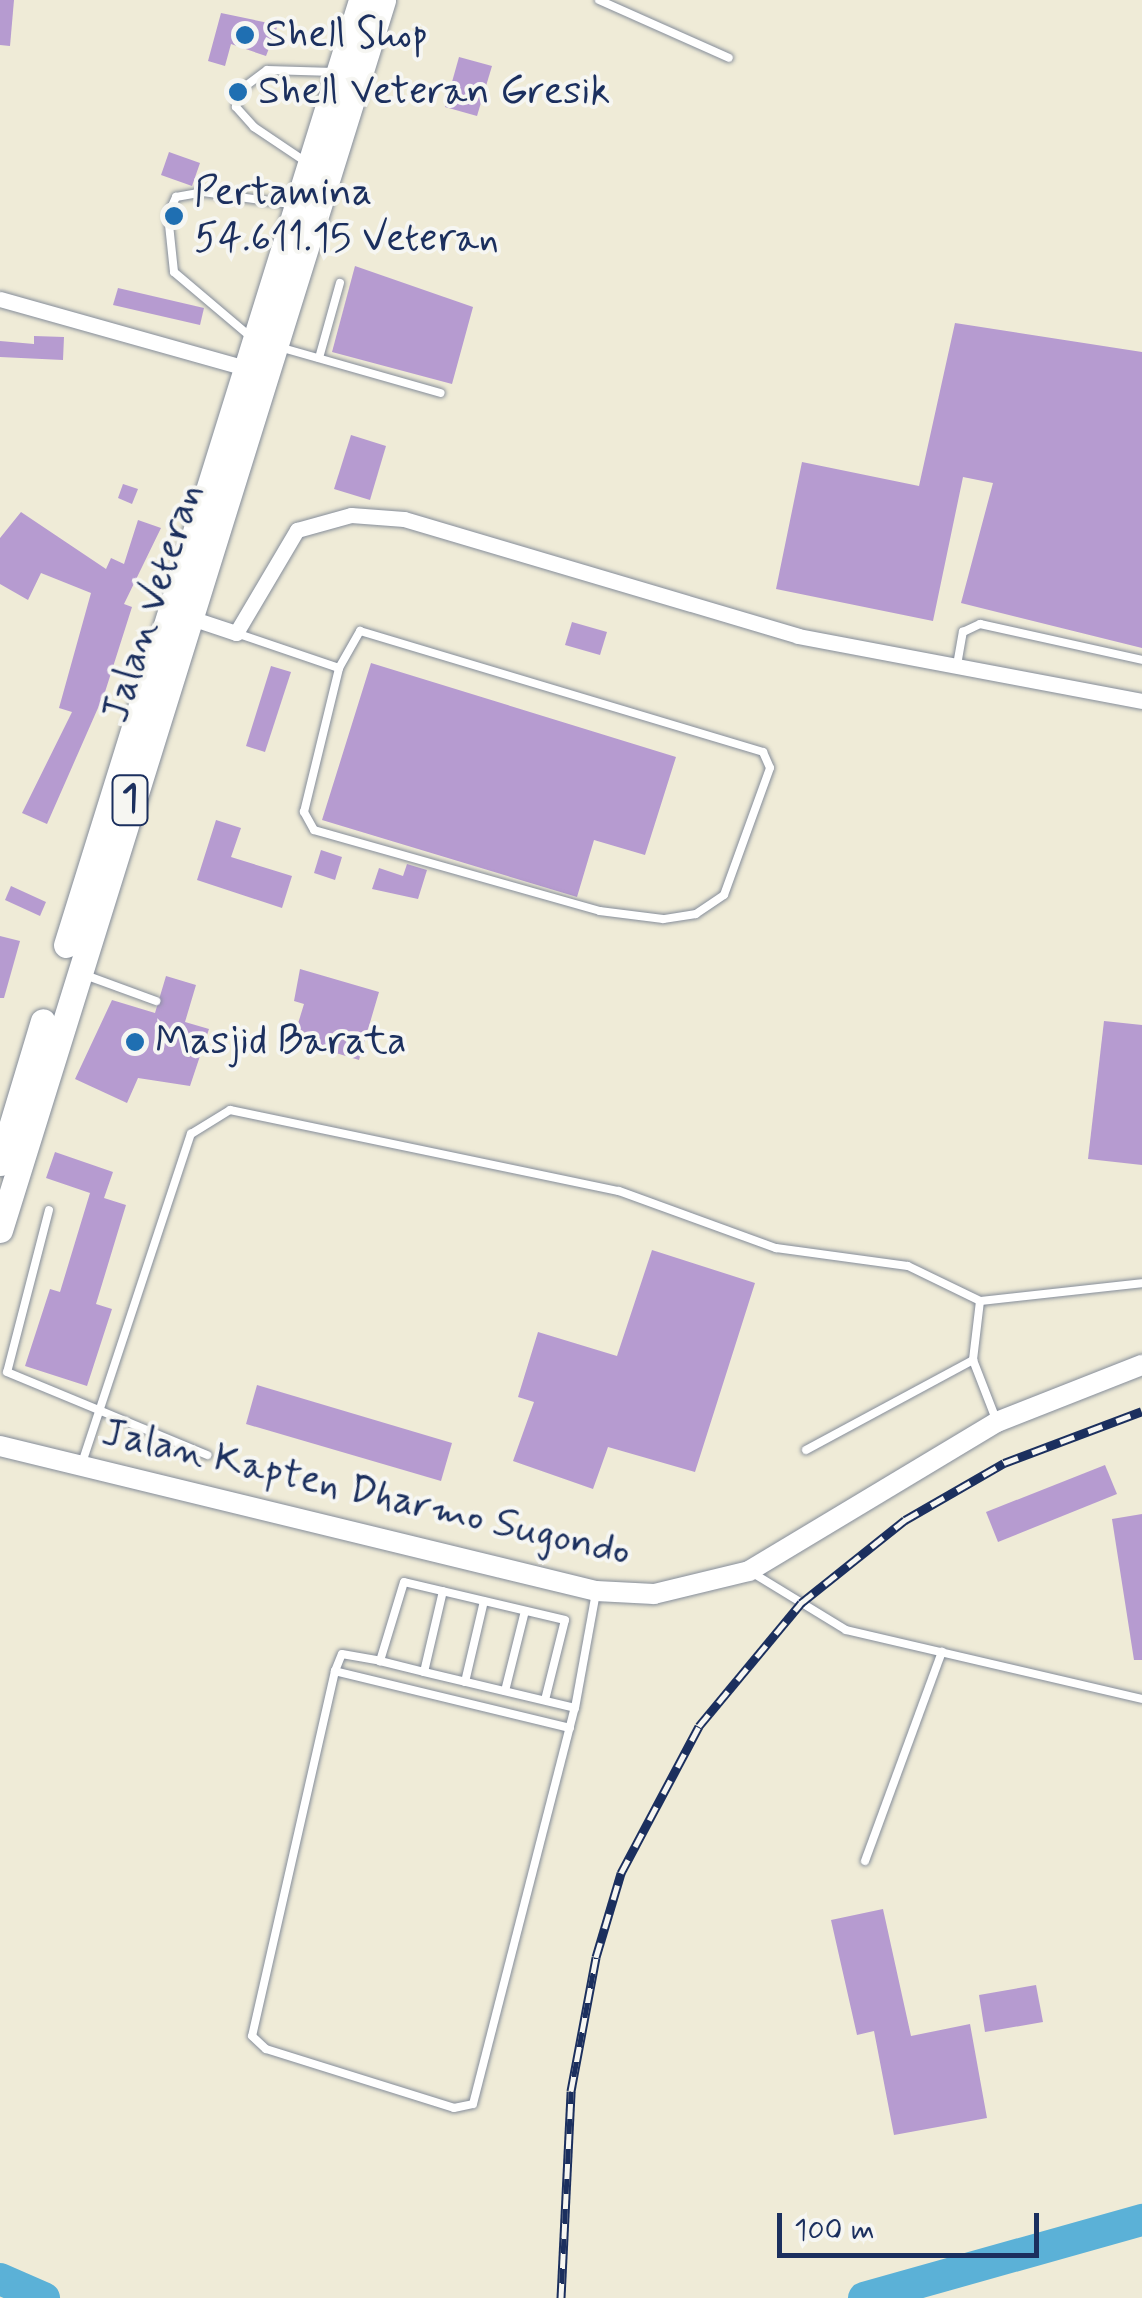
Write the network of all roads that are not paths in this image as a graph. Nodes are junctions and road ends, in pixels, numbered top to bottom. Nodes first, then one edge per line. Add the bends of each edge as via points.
1 (362, 0) edge
2 (383, 0) edge
3 (599, 0) edge
4 (729, 58) dead end
5 (339, 73) junction
6 (310, 164) junction
7 (298, 204) junction
8 (340, 284) dead end
9 (0, 300) edge
10 (265, 343) junction
11 (319, 358) junction
12 (246, 368) junction
13 (441, 393) dead end
14 (188, 617) junction
15 (236, 633) junction
16 (1142, 660) edge
17 (957, 666) junction
18 (339, 668) junction
19 (1142, 701) edge
20 (75, 971) junction
21 (156, 1001) dead end
22 (0, 1163) edge
23 (49, 1210) dead end
24 (0, 1230) edge
25 (1142, 1283) edge
26 (980, 1301) junction
27 (973, 1360) junction
28 (1142, 1365) edge
29 (99, 1412) junction
30 (997, 1422) junction
31 (0, 1446) edge
32 (806, 1450) dead end
33 (207, 1455) dead end
34 (82, 1463) junction
35 (750, 1571) junction
36 (444, 1591) junction
37 (596, 1591) junction
38 (484, 1601) junction
39 (525, 1610) junction
40 (942, 1652) junction
41 (380, 1661) junction
42 (335, 1670) junction
43 (424, 1672) junction
44 (465, 1682) junction
45 (505, 1691) junction
46 (1142, 1699) edge
47 (545, 1700) junction
48 (575, 1708) junction
49 (570, 1728) junction
50 (866, 1862) dead end

1 - 5 highway, Jalan Veteran / 1
2 - 10 highway, Jalan Veteran / 1
3 - 4 lane
5 - 6 highway, Jalan Veteran / 1
5 - 6 lane via 267,70 239,91 236,107 254,127
6 - 7 highway, Jalan Veteran / 1
7 - 10 highway, Jalan Veteran / 1
7 - 10 lane via 202,192 176,198 168,215 174,272
8 - 11 lane
9 - 12 street
10 - 11 lane
10 - 12 highway, Jalan Veteran / 1
10 - 14 highway, Jalan Veteran / 1
11 - 13 lane
12 - 22 highway, Jalan Veteran / 1
14 - 15 street
14 - 20 highway, Jalan Veteran / 1
15 - 17 street via 297,530 352,514 404,519 685,609
15 - 18 lane
16 - 17 lane via 980,624 964,632
17 - 19 street
18 - 18 lane via 304,812 314,830 600,911 663,919 696,914 724,895 770,768 763,752 360,631
20 - 21 lane
20 - 24 highway, Jalan Veteran / 1
23 - 29 lane via 7,1372
25 - 26 lane
26 - 27 lane
26 - 29 lane via 908,1266 776,1248 619,1191 230,1110 191,1134
27 - 30 lane
27 - 32 lane
28 - 30 main road, Jalan Kapten Dharmo Sugondo
29 - 33 lane
29 - 34 lane
30 - 35 main road, Jalan Kapten Dharmo Sugondo
31 - 34 main road, Jalan Kapten Dharmo Sugondo
34 - 37 main road, Jalan Kapten Dharmo Sugondo
35 - 37 main road, Jalan Kapten Dharmo Sugondo via 700,1588
35 - 40 lane via 846,1630
36 - 38 lane
36 - 41 lane via 404,1582
36 - 43 lane
37 - 48 lane
38 - 39 lane
38 - 44 lane
39 - 45 lane
39 - 47 lane via 564,1620
40 - 46 lane
40 - 50 lane
41 - 42 lane via 342,1654
41 - 43 lane
42 - 49 lane
42 - 49 lane via 252,2036 266,2049 454,2108 473,2104 483,2089
43 - 44 lane
44 - 45 lane
45 - 47 lane
47 - 48 lane
48 - 49 lane

